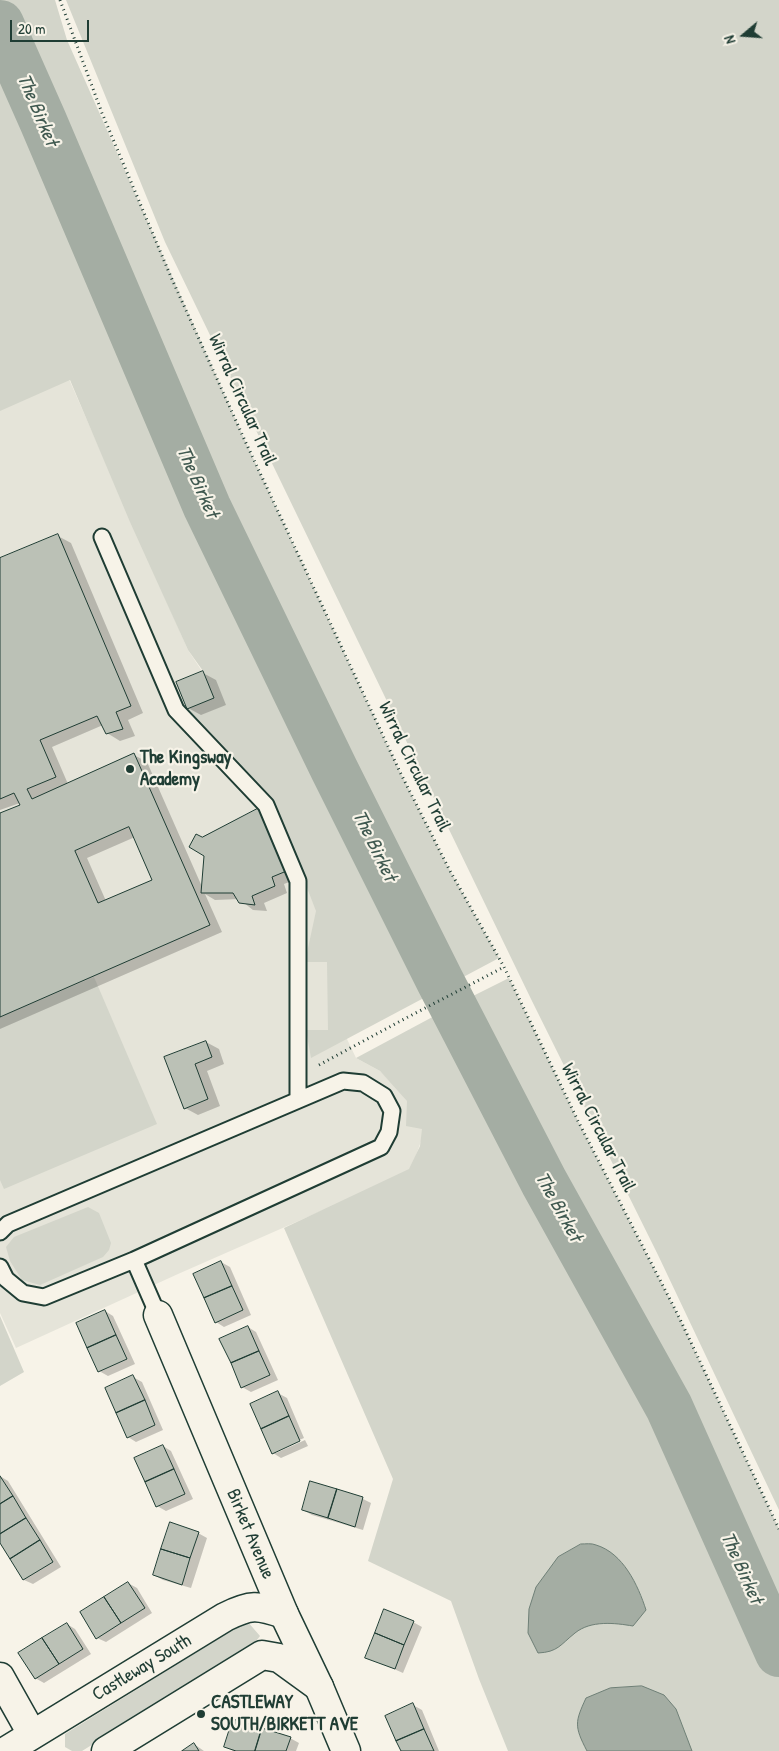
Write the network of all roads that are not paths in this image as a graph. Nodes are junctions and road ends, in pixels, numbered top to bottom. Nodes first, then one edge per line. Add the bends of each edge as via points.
1 (102, 537) dead end
2 (298, 1100) junction
3 (3, 1227) edge
4 (134, 1260) junction
5 (0, 1267) edge
6 (158, 1315) joint
7 (284, 1614) junction
8 (0, 1677) edge
9 (319, 1687) junction
10 (38, 1739) edge
11 (6, 1751) edge
12 (106, 1751) edge
13 (346, 1751) edge

1 - 2 lane via 176,710 266,805 298,881
2 - 3 lane
2 - 4 lane via 343,1081 363,1083 384,1096 392,1112 389,1132 381,1147
4 - 5 lane via 44,1297 23,1293 6,1278
4 - 6 lane
6 - 7 street, Birket Avenue
7 - 9 street, Birket Avenue
7 - 10 street, Castleway South via 263,1607 243,1608 225,1617
8 - 10 street
9 - 12 street via 279,1658 262,1655
9 - 13 street, Birket Avenue
10 - 11 street, Castleway South

